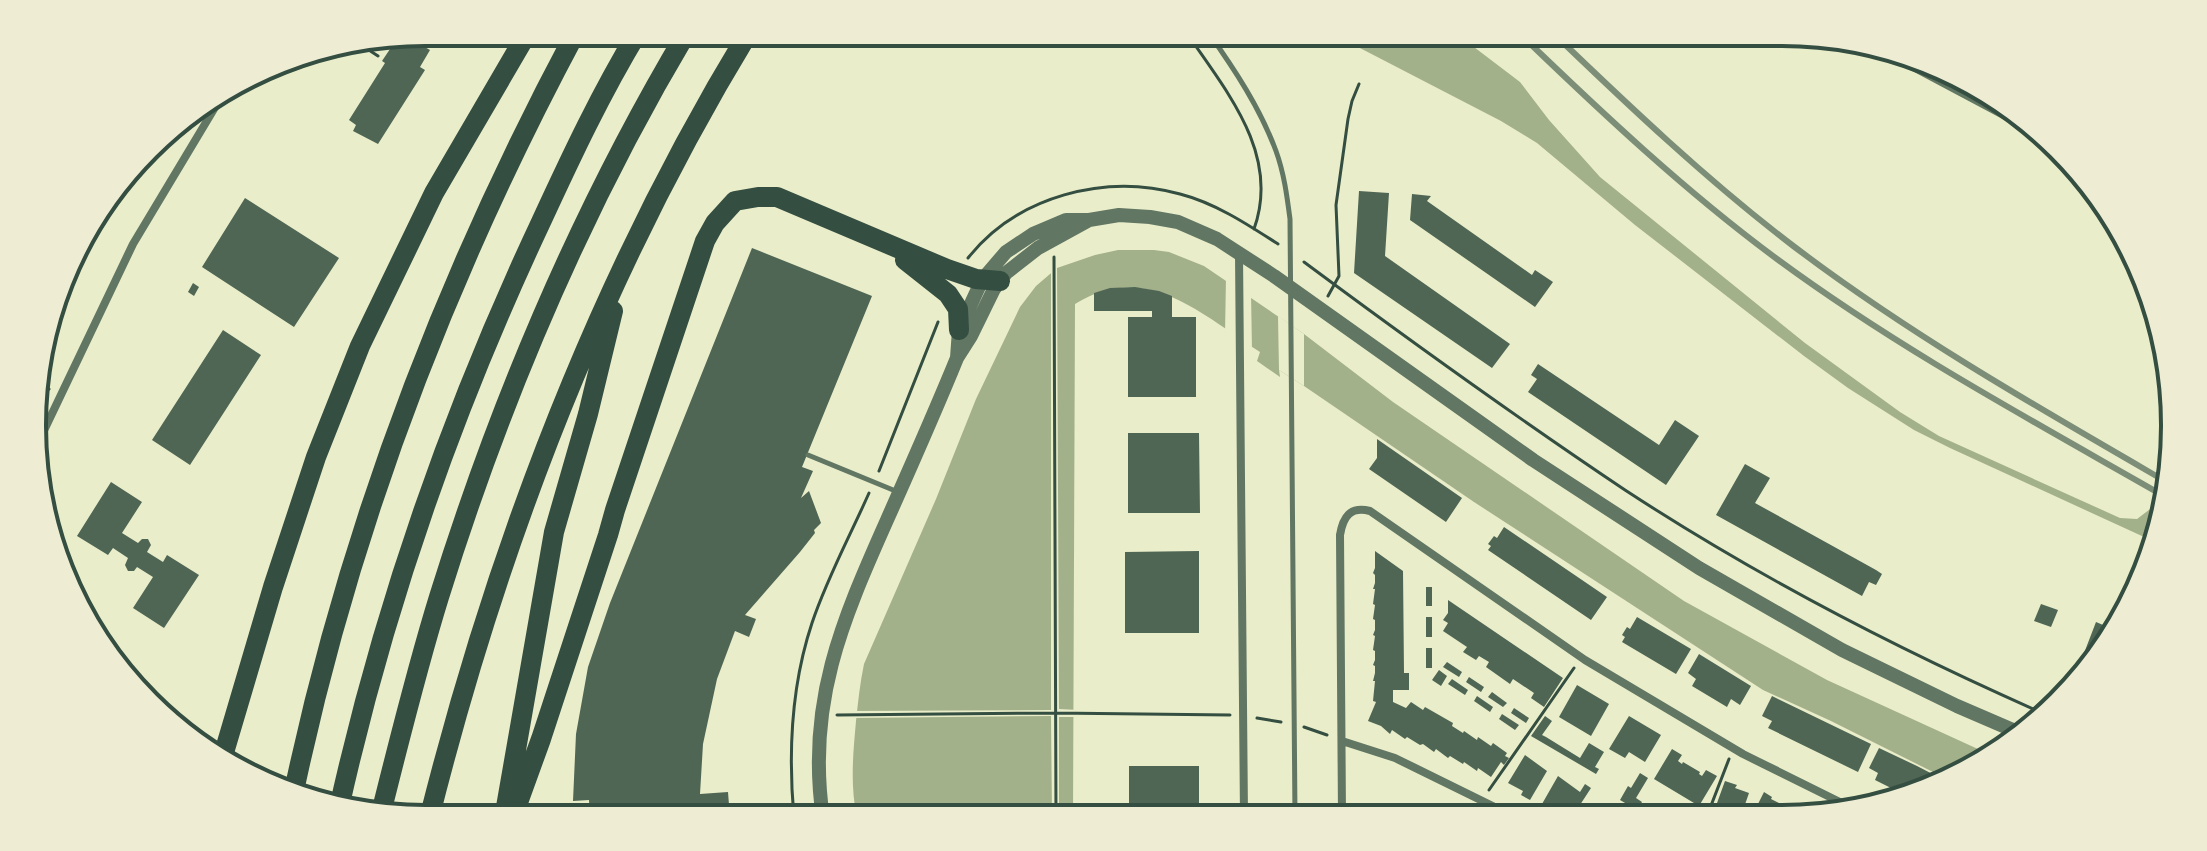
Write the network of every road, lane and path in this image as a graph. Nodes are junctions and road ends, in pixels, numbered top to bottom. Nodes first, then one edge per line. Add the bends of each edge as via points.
1 (520, 46) edge
2 (569, 46) edge
3 (630, 46) edge
4 (679, 46) edge
5 (741, 46) edge
6 (1195, 46) edge
7 (1218, 46) edge
8 (369, 50) edge
9 (378, 56) dead end
10 (1935, 79) edge
11 (1359, 84) dead end
12 (1980, 103) edge
13 (212, 112) edge
14 (1254, 229) dead end
15 (883, 243) junction
16 (1239, 254) junction
17 (1054, 259) dead end
18 (624, 268) junction
19 (991, 280) junction
20 (1291, 288) junction
21 (1319, 309) junction
22 (959, 330) junction
23 (957, 358) junction
24 (46, 426) edge
25 (808, 455) dead end
26 (899, 493) junction
27 (1581, 658) junction
28 (1055, 713) junction
29 (838, 715) dead end
30 (1244, 715) junction
31 (1294, 725) junction
32 (2010, 729) edge
33 (1342, 741) junction
34 (226, 748) edge
35 (1733, 748) junction
36 (296, 782) edge
37 (342, 796) edge
38 (1483, 800) junction
39 (1838, 801) edge
40 (384, 803) edge
41 (433, 805) edge
42 (506, 805) edge
43 (517, 805) edge
44 (821, 805) edge
45 (1056, 805) edge
46 (1244, 805) edge
47 (1295, 805) edge
48 (1342, 805) edge
49 (1492, 805) edge
50 (1711, 805) edge

1 - 34 highway via 434,193 360,346 316,457
2 - 36 highway via 494,192 403,415 328,652
3 - 37 highway via 554,193 479,362 403,572
4 - 40 highway via 595,201 517,379 463,522
5 - 18 highway
6 - 14 path via 1234,103 1255,149 1263,194
7 - 20 lane via 1277,154 1290,219
8 - 9 path
10 - 12 street
11 - 21 path via 1348,119 1336,205 1339,276
13 - 24 street via 133,244
15 - 19 highway via 958,273
15 - 22 highway via 948,294 958,309
15 - 43 highway via 777,197 735,201 715,223
16 - 19 street via 1206,233 1164,219 1119,215 1066,220 1033,234 997,260
16 - 20 street
16 - 30 street
17 - 28 path
18 - 41 highway via 564,400 518,523 464,686
18 - 42 highway via 554,532
19 - 22 street
19 - 23 street via 971,336
20 - 21 street
20 - 31 lane
21 - 32 street via 1533,460 1699,568 1842,650
22 - 23 street
23 - 26 street
25 - 26 lane
26 - 44 street via 841,628 826,683 819,751
27 - 33 street via 1370,511 1350,512 1340,535
27 - 35 street
27 - 38 path
28 - 29 path
28 - 30 path
28 - 45 path
30 - 31 path
30 - 46 street
31 - 33 path
31 - 47 lane
33 - 38 street via 1395,758
33 - 48 street
35 - 39 street
35 - 50 path
38 - 49 street

